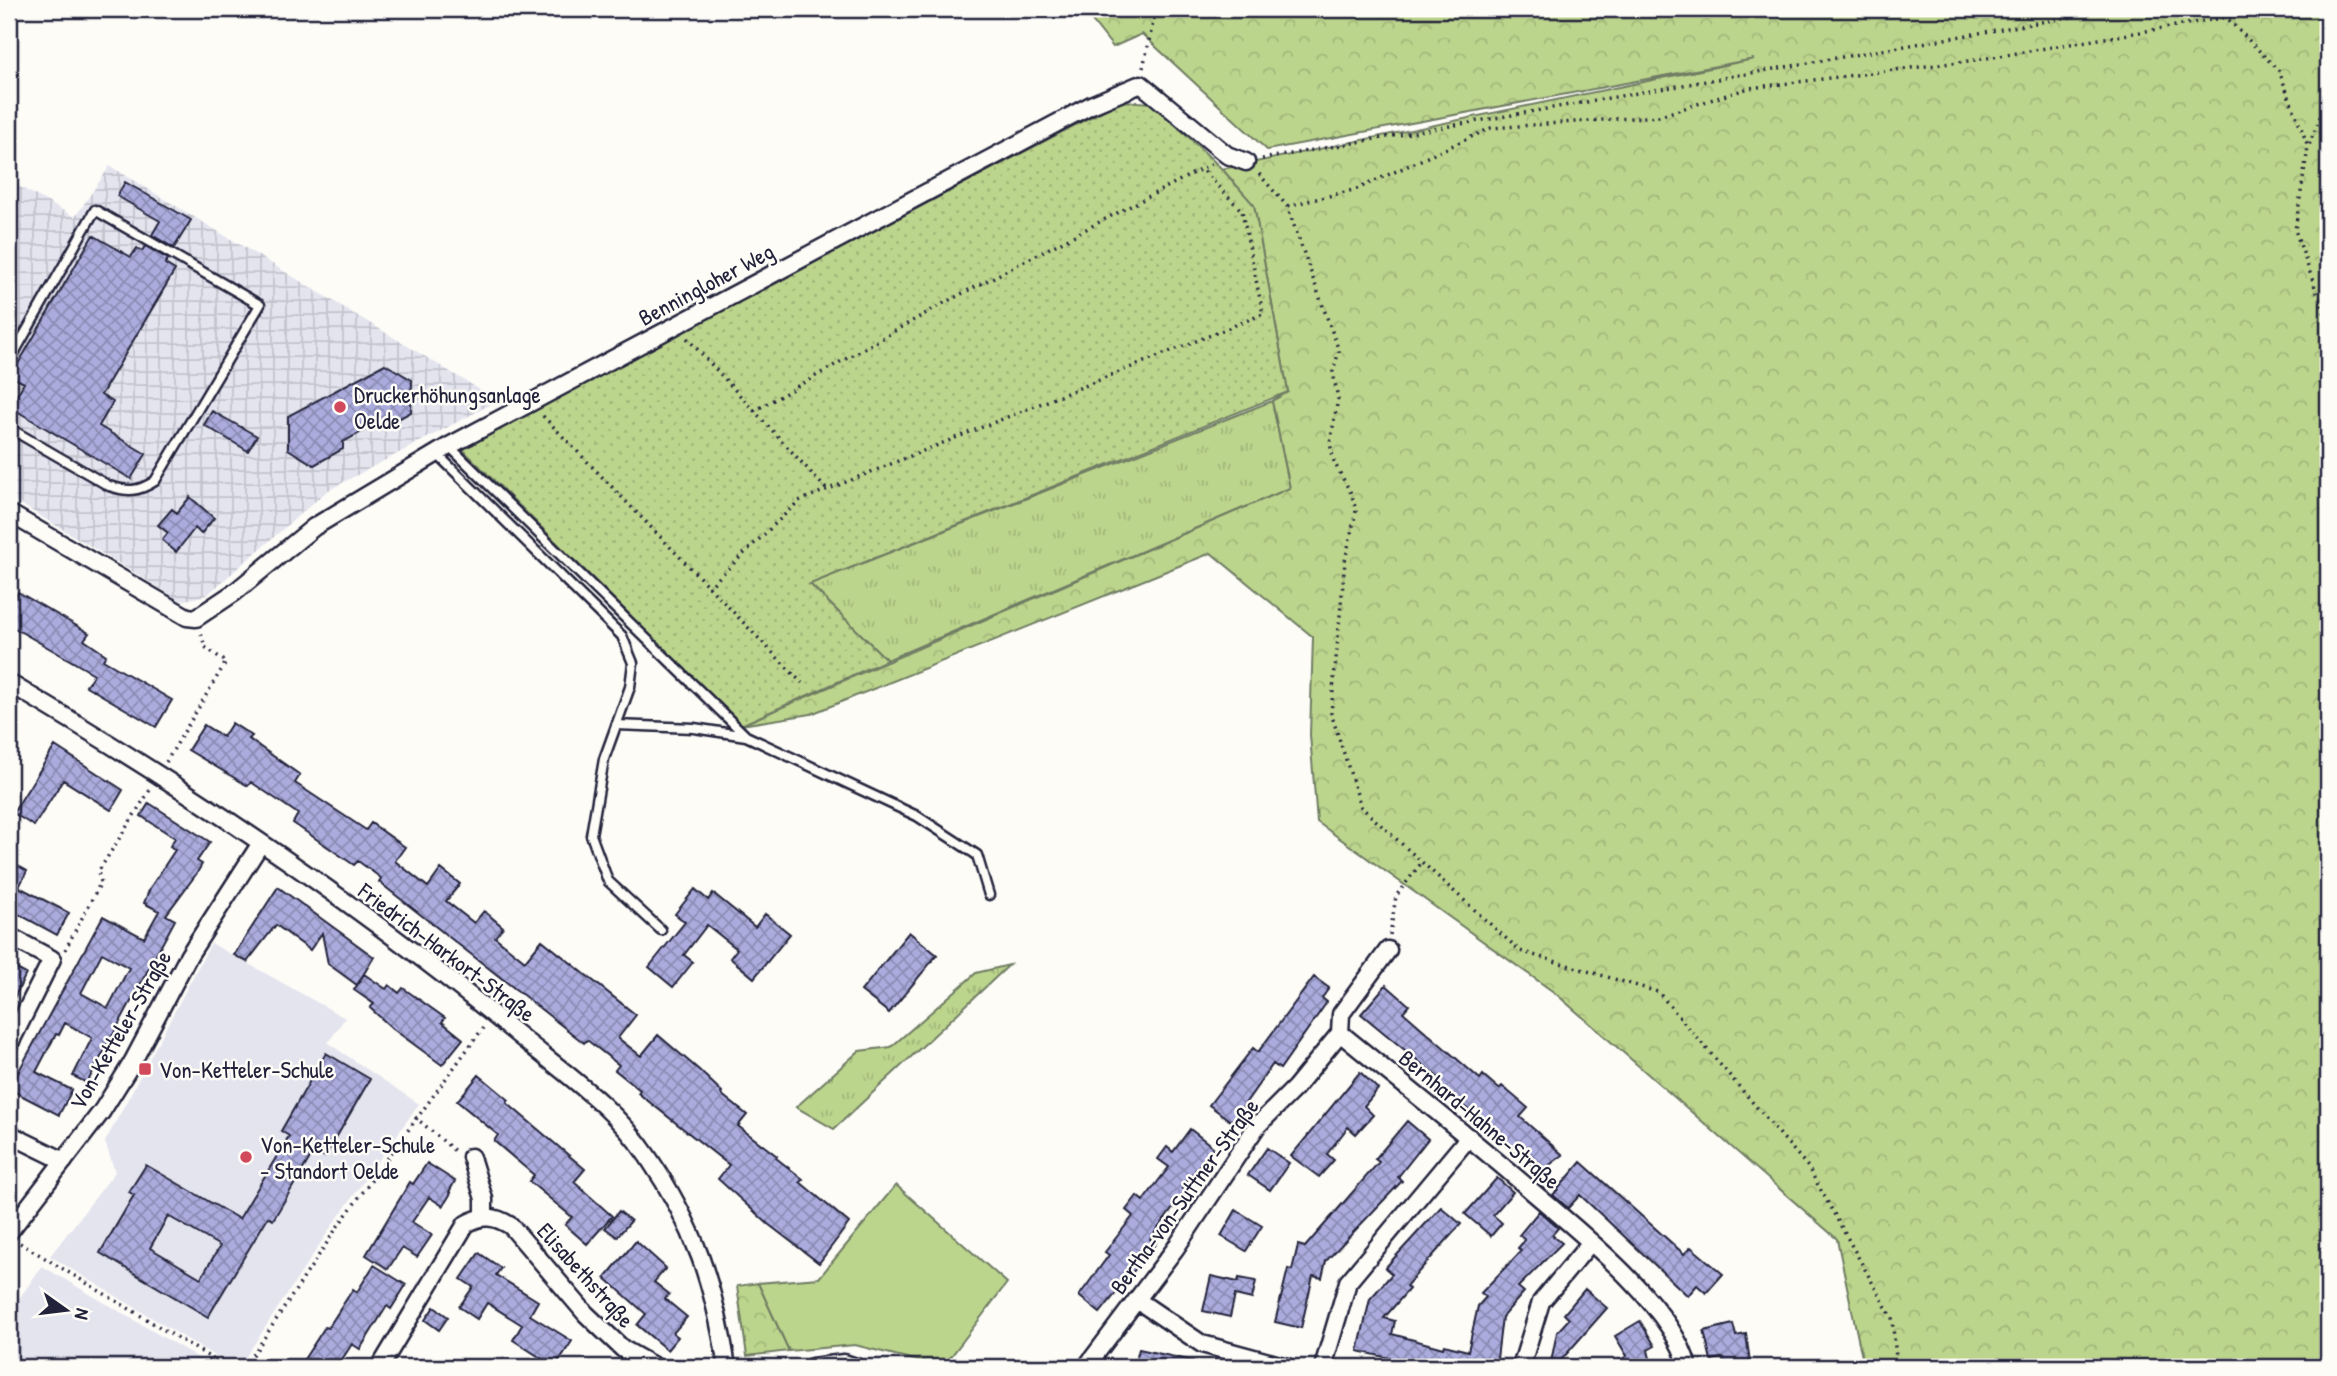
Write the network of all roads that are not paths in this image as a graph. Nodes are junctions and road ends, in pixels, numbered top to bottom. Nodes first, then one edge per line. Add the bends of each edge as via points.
1 (1246, 162) road end
2 (9, 362) edge
3 (9, 428) edge
4 (442, 450) junction
5 (9, 513) edge
6 (9, 683) edge
7 (616, 725) junction
8 (746, 736) junction
9 (261, 843) junction
10 (989, 895) dead end
11 (661, 930) dead end
12 (9, 936) edge
13 (1388, 950) road end
14 (1340, 1033) junction
15 (9, 1045) edge
16 (9, 1134) edge
17 (1469, 1137) junction
18 (471, 1157) road end
19 (64, 1161) junction
20 (484, 1217) junction
21 (9, 1234) edge
22 (1591, 1242) junction
23 (1138, 1300) junction
24 (380, 1367) edge
25 (656, 1367) edge
26 (727, 1367) edge
27 (812, 1367) edge
28 (856, 1367) edge
29 (1086, 1367) edge
30 (1287, 1367) edge
31 (1323, 1367) edge
32 (1521, 1367) edge
33 (1688, 1367) edge

1 - 4 street, Benningloher Weg via 1227,155 1141,84 1091,105
2 - 3 lane via 95,210 260,305 155,481 140,491 110,486
4 - 5 street, Benningloher Weg via 314,527 196,618 187,617
4 - 7 lane via 622,636 633,663
4 - 8 lane
6 - 9 street, Friedrich-Harkort-Straße
7 - 8 lane via 694,728
7 - 11 lane via 604,759 591,835 608,881
8 - 10 lane via 917,816 977,855
9 - 19 street, Von-Ketteler-Straße via 189,955 132,1063
9 - 26 street, Friedrich-Harkort-Straße via 493,1014 606,1108 647,1155 702,1255 718,1307
12 - 15 street via 52,958
13 - 14 street, Bertha-von-Suttner-Straße via 1341,1014
14 - 17 street, Bernhard-Hahne-Straße
14 - 23 street, Bertha-von-Suttner-Straße via 1257,1126
16 - 19 street
17 - 22 street, Bernhard-Hahne-Straße
17 - 31 street via 1348,1282
18 - 20 street via 484,1199
19 - 21 street, Von-Ketteler-Straße
20 - 24 street via 466,1224
20 - 25 street, Elisabethstraße via 496,1217 511,1226 586,1314 623,1349
22 - 32 street via 1541,1302
22 - 33 street, Bernhard-Hahne-Straße via 1656,1309 1684,1351
23 - 29 street, Bertha-von-Suttner-Straße
23 - 30 street via 1202,1344
27 - 28 street via 844,1363

